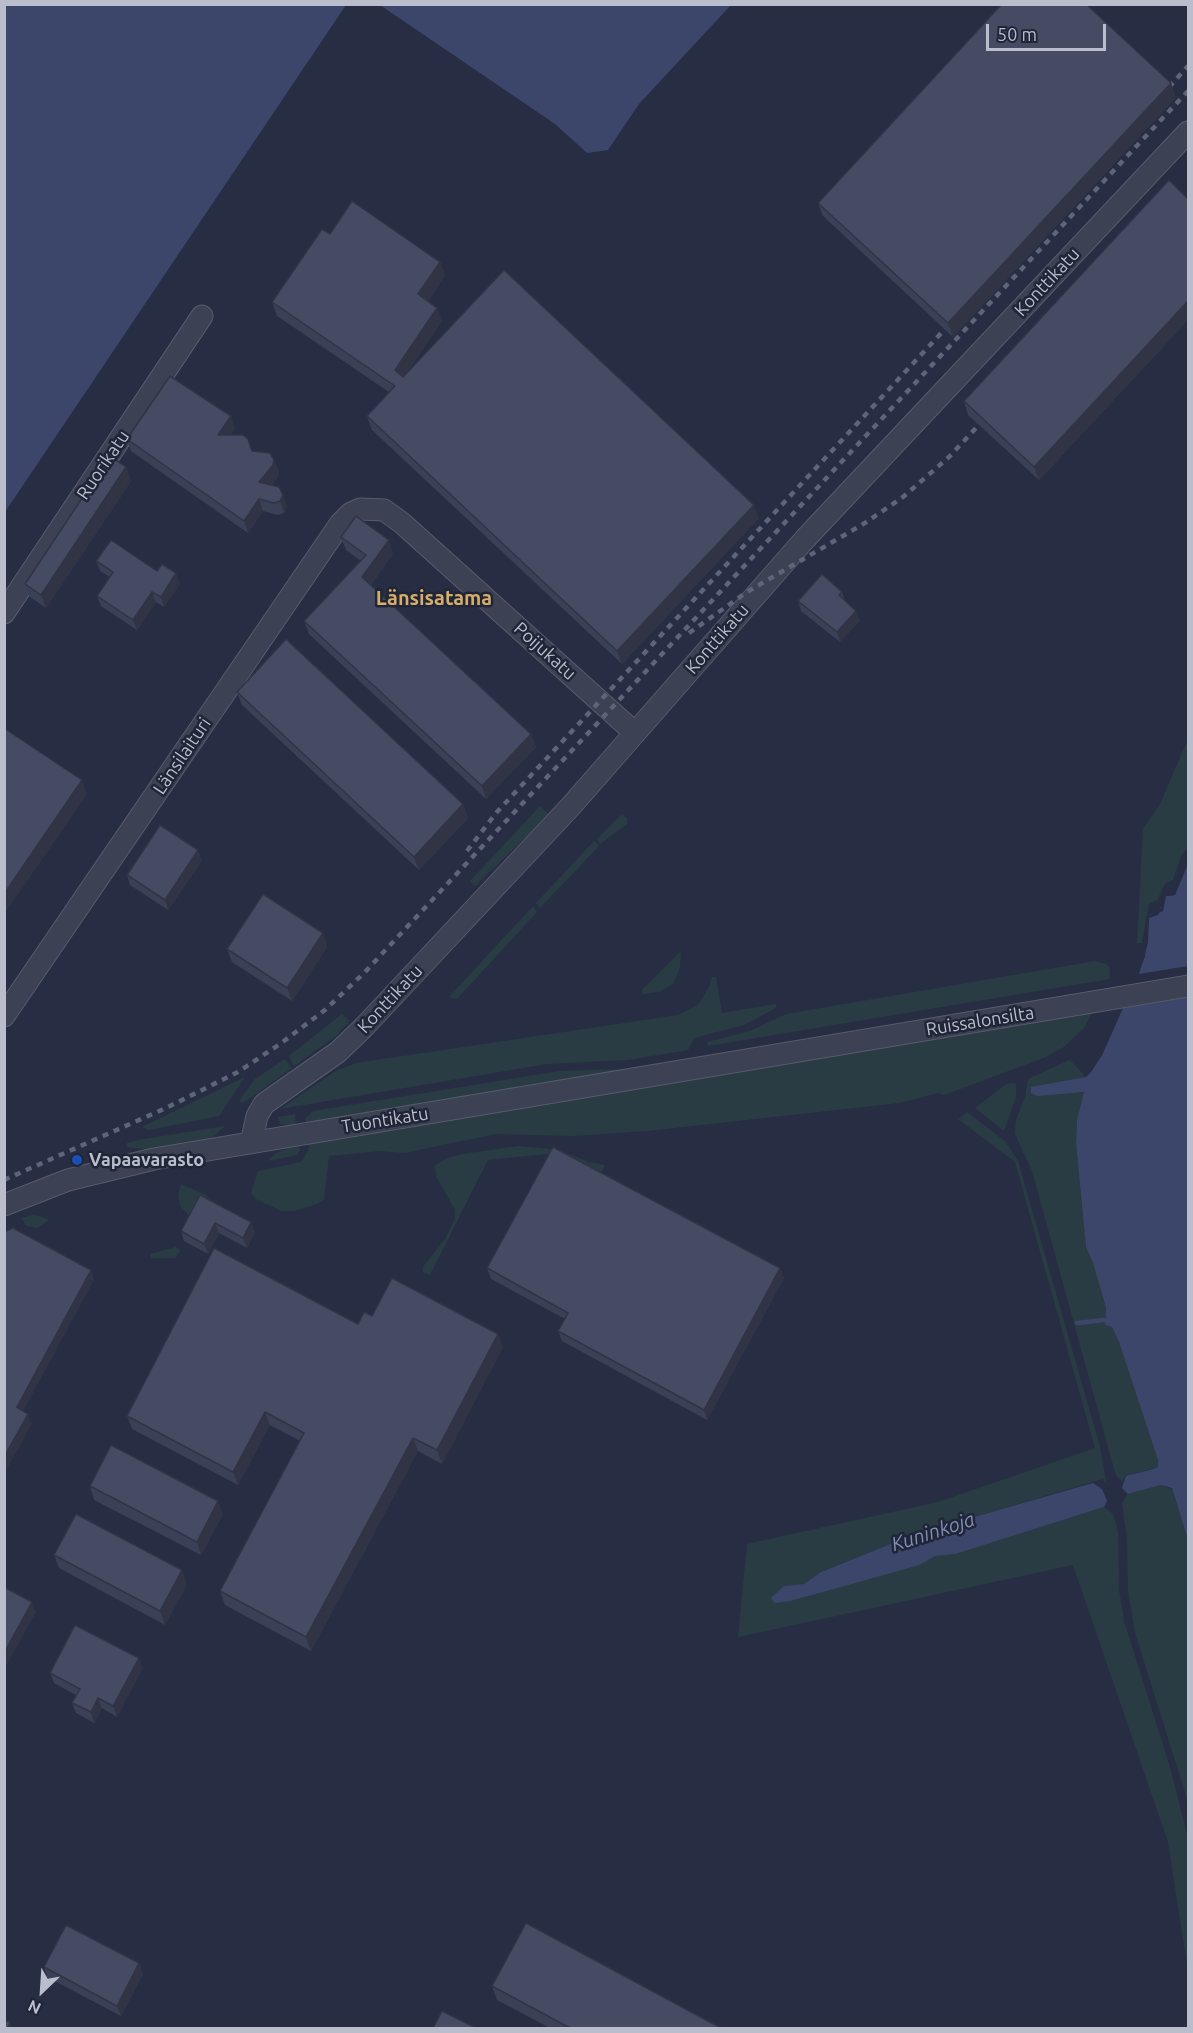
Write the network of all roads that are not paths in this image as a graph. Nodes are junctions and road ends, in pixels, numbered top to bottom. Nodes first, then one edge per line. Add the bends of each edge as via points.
1 (1188, 132) edge
2 (201, 316) dead end
3 (368, 507) joint
4 (4, 613) edge
5 (635, 733) junction
6 (1188, 986) edge
7 (4, 1016) edge
8 (771, 1056) joint
9 (251, 1143) junction
10 (4, 1205) edge

1 - 5 street, Konttikatu via 806,539
2 - 4 street, Ruorikatu
3 - 5 street, Poijukatu via 384,510 402,523
3 - 7 street, Länsilaituri via 351,513 340,524
5 - 9 street, Konttikatu via 364,1027 338,1052 264,1104
6 - 8 street, Ruissalonsilta
8 - 9 street, Tuontikatu
9 - 10 street, Tuontikatu via 93,1172

